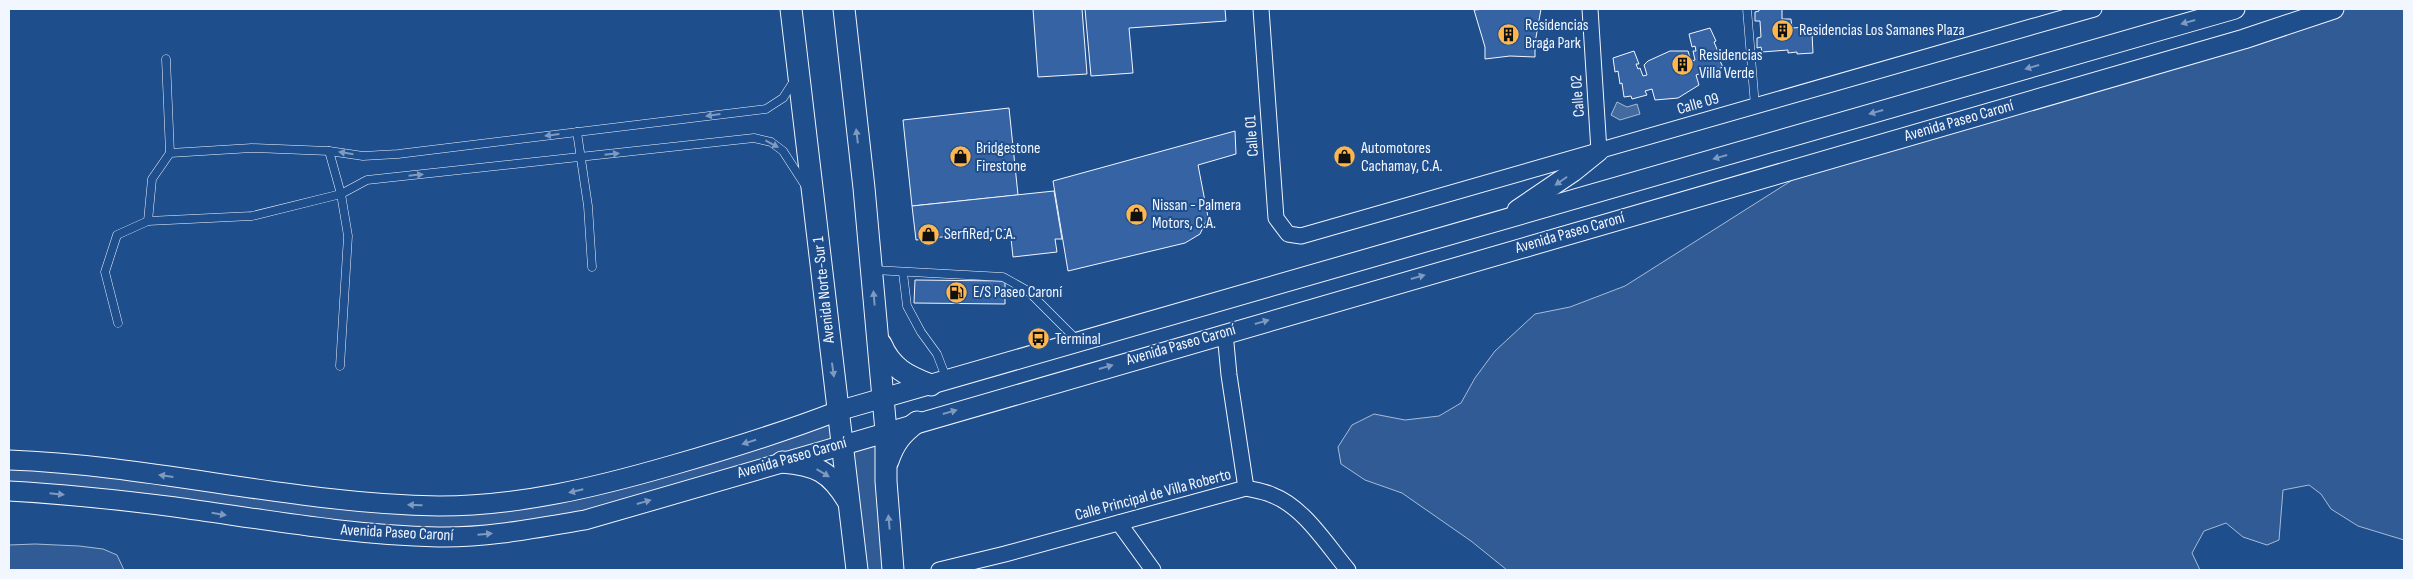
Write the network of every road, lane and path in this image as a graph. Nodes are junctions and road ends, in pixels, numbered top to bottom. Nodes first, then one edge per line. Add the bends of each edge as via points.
1 (791, 9) edge
2 (844, 9) edge
3 (1261, 9) edge
4 (1590, 9) edge
5 (1747, 9) edge
6 (2094, 9) edge
7 (2235, 9) edge
8 (2334, 9) edge
9 (166, 60) dead end
10 (798, 75) junction
11 (1755, 106) junction
12 (577, 132) junction
13 (330, 151) junction
14 (1599, 151) junction
15 (170, 153) junction
16 (581, 157) junction
17 (341, 194) junction
18 (815, 207) junction
19 (148, 220) junction
20 (1499, 221) junction
21 (1312, 234) joint
22 (592, 267) dead end
23 (872, 270) junction
24 (903, 273) junction
25 (118, 322) dead end
26 (1225, 333) junction
27 (878, 337) junction
28 (1080, 343) junction
29 (340, 366) dead end
30 (939, 383) junction
31 (883, 399) junction
32 (838, 411) junction
33 (917, 422) junction
34 (886, 431) junction
35 (842, 444) junction
36 (9, 460) edge
37 (782, 462) junction
38 (886, 481) junction
39 (1246, 488) junction
40 (9, 491) edge
41 (850, 505) junction
42 (1119, 523) junction
43 (858, 570) edge
44 (893, 570) edge
45 (939, 570) edge
46 (1153, 570) edge
47 (1348, 570) edge

1 - 10 main road, Avenida Norte-Sur 1
23 -> 2 main road
3 - 21 street, Calle 01 via 1276,218 1288,234
4 - 14 street, Calle 02
5 - 11 lane
6 - 11 street, Calle 09
7 -> 20 street, Avenida Paseo Caroní
26 -> 8 street, Avenida Paseo Caroní via 2244,39
9 - 15 lane
10 -> 12 lane via 783,98 766,108
10 - 18 main road, Avenida Norte-Sur 1
11 - 14 street, Calle 09
12 -> 13 lane via 398,154 363,156
12 - 16 lane
13 - 15 lane via 252,148
13 - 17 lane
14 -> 20 street via 1548,190
14 - 21 street, Calle 09
15 - 19 lane via 152,179
17 -> 16 lane via 367,180
16 -> 18 lane via 754,138 771,142 783,151
16 - 22 lane
17 - 19 lane via 252,216
17 - 29 lane via 348,236
18 -> 32 main road, Avenida Norte-Sur 1
19 - 25 lane via 117,235 105,272
20 - 28 street, Avenida Paseo Caroní
23 - 24 lane
27 -> 23 main road
24 - 28 lane via 1003,277 1028,291
24 - 30 lane via 907,306 937,354
33 -> 26 street, Avenida Paseo Caroní
26 - 39 street
27 - 30 main road via 885,355 894,366 906,375
27 - 31 main road
28 - 30 street, Avenida Paseo Caroní
30 - 31 street, Avenida Paseo Caroní
31 - 32 street, Avenida Paseo Caroní
31 - 34 main road
32 - 35 main road, Avenida Norte-Sur 1
32 -> 36 street, Avenida Paseo Caroní via 722,451 629,478 569,493 478,504 413,505 349,501 123,470
33 - 34 street, Avenida Paseo Caroní
33 - 38 main road via 895,443 888,460
34 - 35 street, Avenida Paseo Caroní
34 - 38 main road
35 - 37 street, Avenida Paseo Caroní
35 - 41 main road, Avenida Norte-Sur 1
40 -> 37 street, Avenida Paseo Caroní via 110,499 344,531 440,537 510,532 585,520
37 -> 41 main road via 801,463 823,471 838,483
44 -> 38 main road
39 - 42 street, Calle Principal de Villa Roberto
39 - 47 street, Calle Principal de Villa Roberto via 1273,495 1289,504
41 - 43 main road, Avenida Norte-Sur 1
42 - 45 street, Calle Principal de Villa Roberto
42 - 46 street

